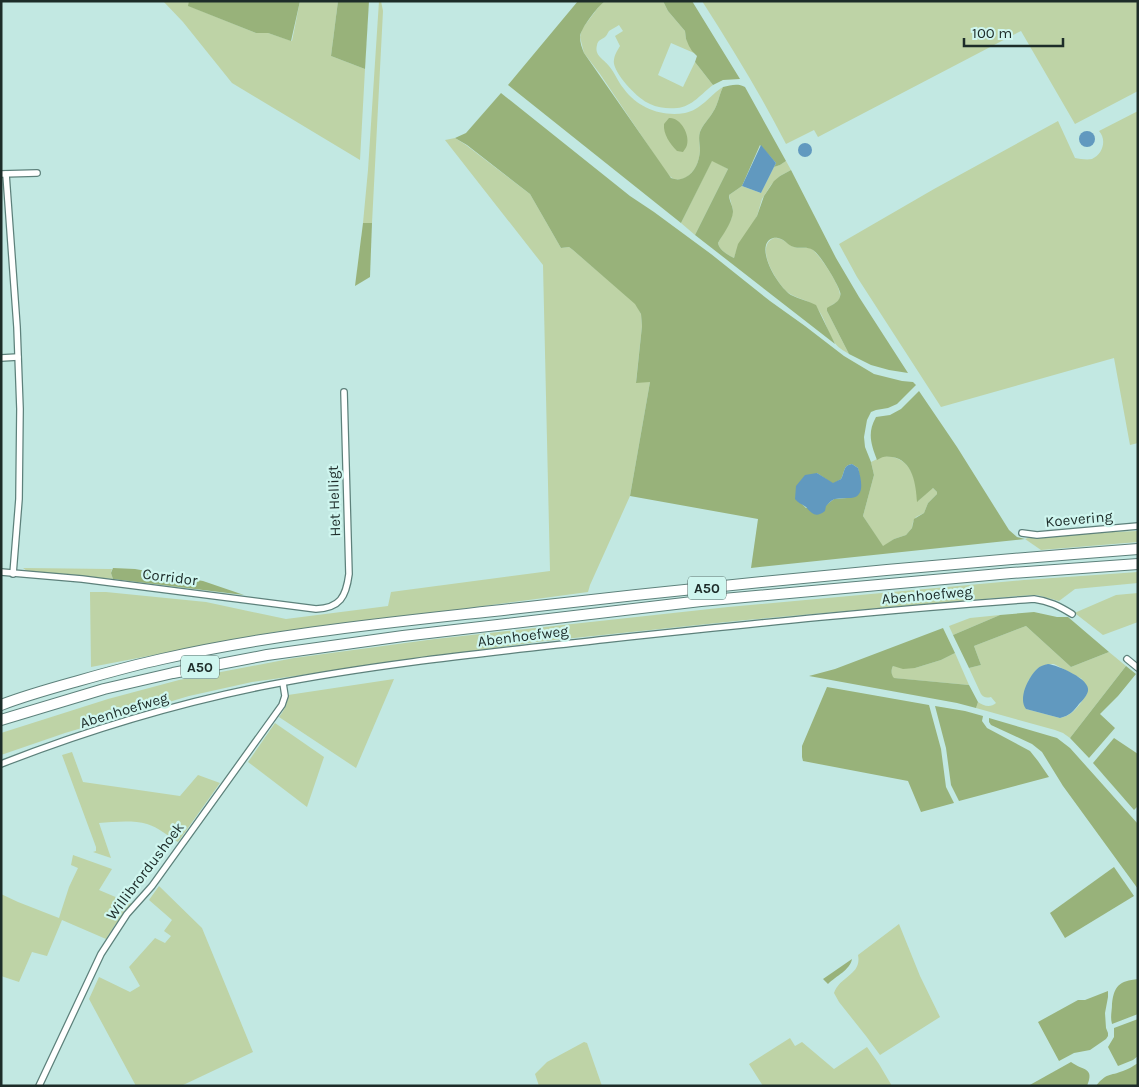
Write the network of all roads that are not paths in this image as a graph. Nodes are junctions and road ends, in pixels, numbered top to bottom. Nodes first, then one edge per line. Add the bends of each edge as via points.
1 (37, 173) dead end
2 (4, 174) edge
3 (18, 357) junction
4 (1, 358) edge
5 (344, 392) dead end
6 (1138, 526) edge
7 (1022, 533) dead end
8 (1138, 550) edge
9 (1138, 564) edge
10 (1, 572) edge
11 (13, 574) junction
12 (335, 605) joint
13 (1072, 614) dead end
14 (1127, 659) dead end
15 (1138, 668) edge
16 (283, 683) junction
17 (1, 705) edge
18 (1, 720) edge
19 (1, 764) edge
20 (39, 1086) edge

1 - 2 street
2 - 3 street
3 - 4 street
3 - 11 street via 19,500
5 - 12 street, Het Helligt via 349,574 344,595
6 - 7 street, Koevering via 1038,535
8 - 17 highway, A50 via 890,570 377,624 262,640 162,659
9 - 18 highway, A50 via 702,601 355,643 173,672
10 - 11 street, Corridor
11 - 12 street, Corridor via 82,578 316,609
13 - 16 street, Abenhoefweg via 1048,601 1034,599 863,613 494,652
14 - 15 street
16 - 19 street, Abenhoefweg via 157,712
16 - 20 street, Willibrordushoek via 285,696 282,705 101,954

